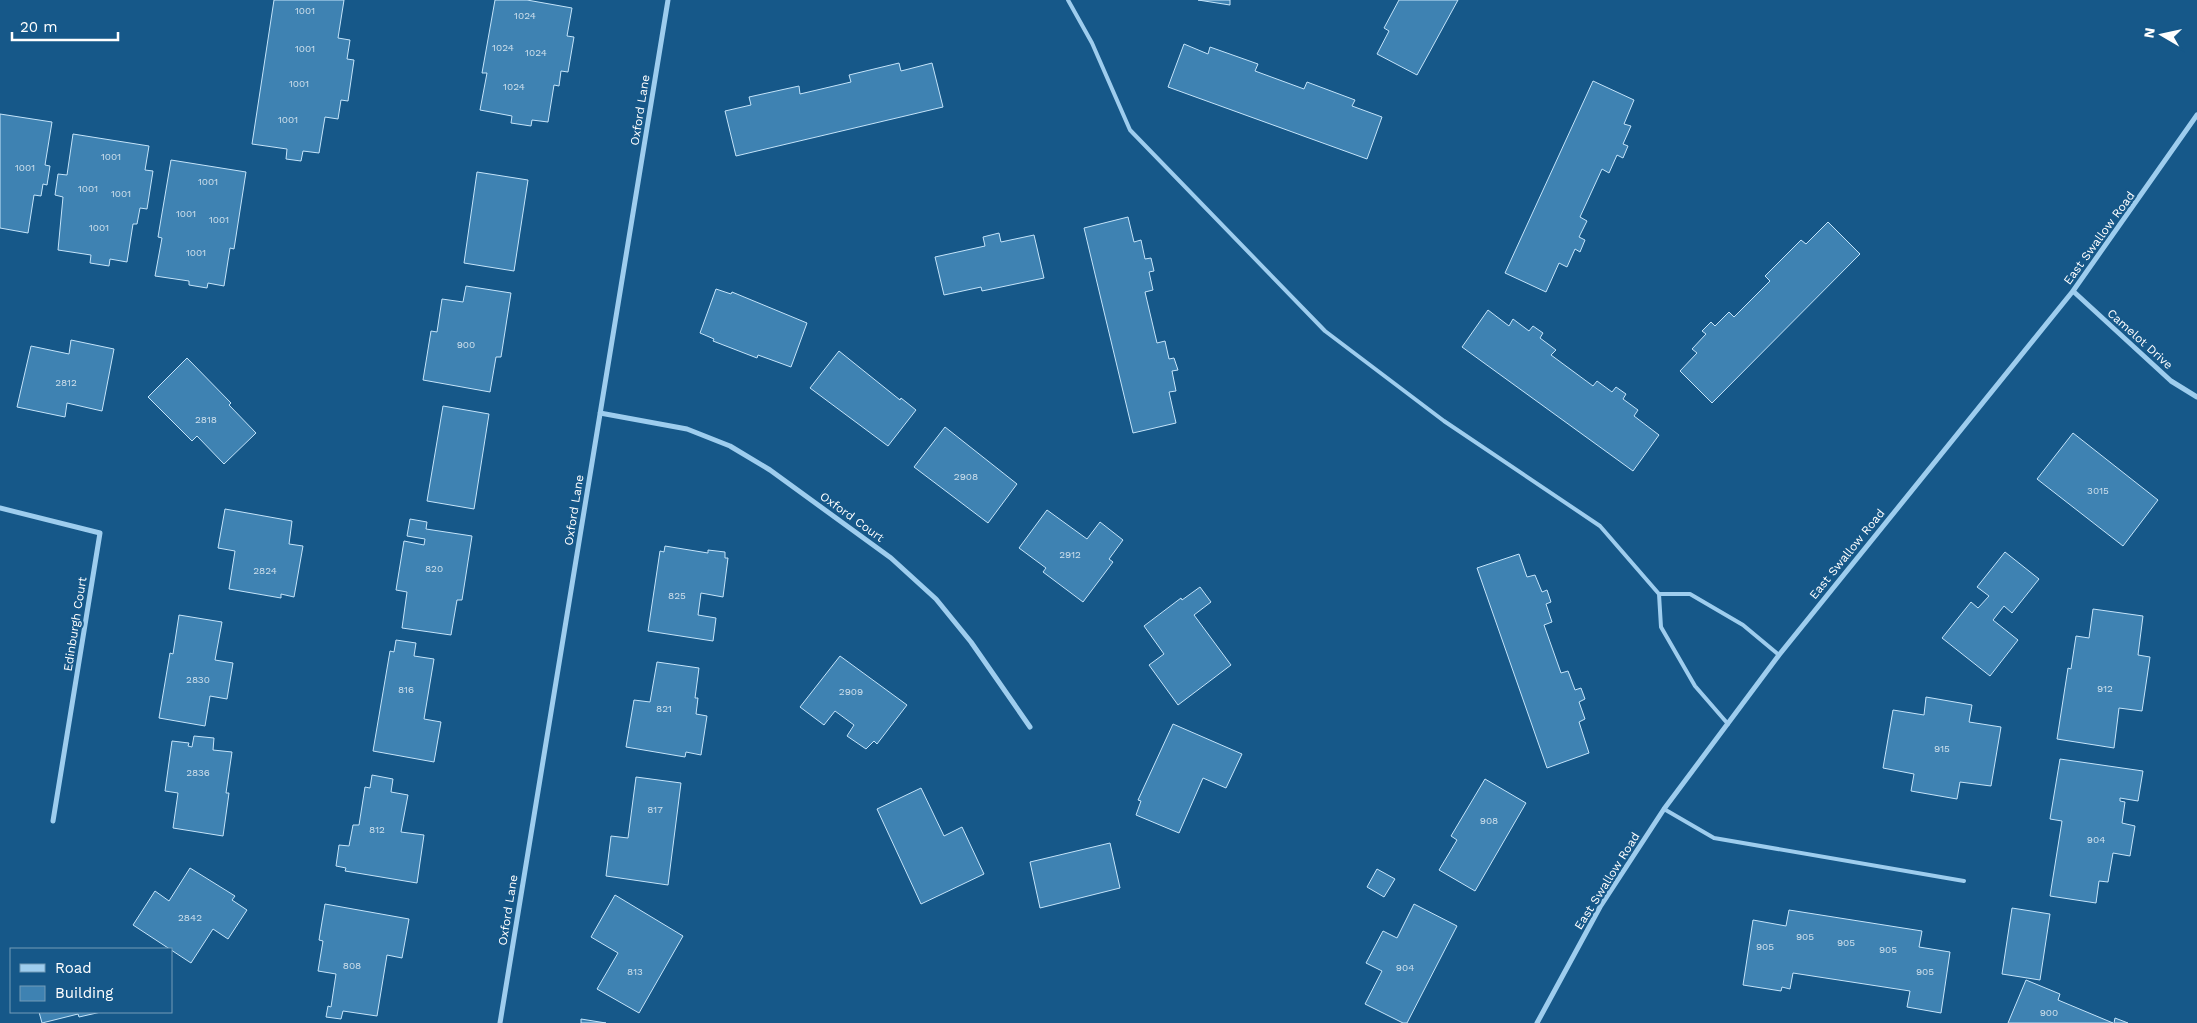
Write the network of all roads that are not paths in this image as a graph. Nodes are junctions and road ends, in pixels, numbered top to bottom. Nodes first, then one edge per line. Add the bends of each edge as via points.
1 (668, 0) edge
2 (1068, 0) edge
3 (2197, 115) edge
4 (2073, 291) junction
5 (2197, 397) edge
6 (600, 413) junction
7 (0, 508) edge
8 (1659, 594) junction
9 (1779, 655) junction
10 (1728, 725) junction
11 (1030, 727) dead end
12 (1664, 809) junction
13 (53, 821) dead end
14 (1964, 881) dead end
15 (500, 1023) edge
16 (1537, 1023) edge

1 - 6 street, Oxford Lane
2 - 8 lane via 1092,43 1130,130 1325,331 1444,421 1600,526
3 - 4 street, East Swallow Road
4 - 5 street, Camelot Drive via 2171,381
4 - 9 street, East Swallow Road
6 - 11 street, Oxford Court via 687,429 730,446 770,470 891,558 942,606
6 - 15 street, Oxford Lane
7 - 13 street, Edinburgh Court via 100,533
8 - 9 lane via 1690,594 1743,625
8 - 10 lane via 1661,627 1695,686
9 - 10 street, East Swallow Road
10 - 12 street, East Swallow Road
12 - 14 lane via 1714,838
12 - 16 street, East Swallow Road via 1600,908

